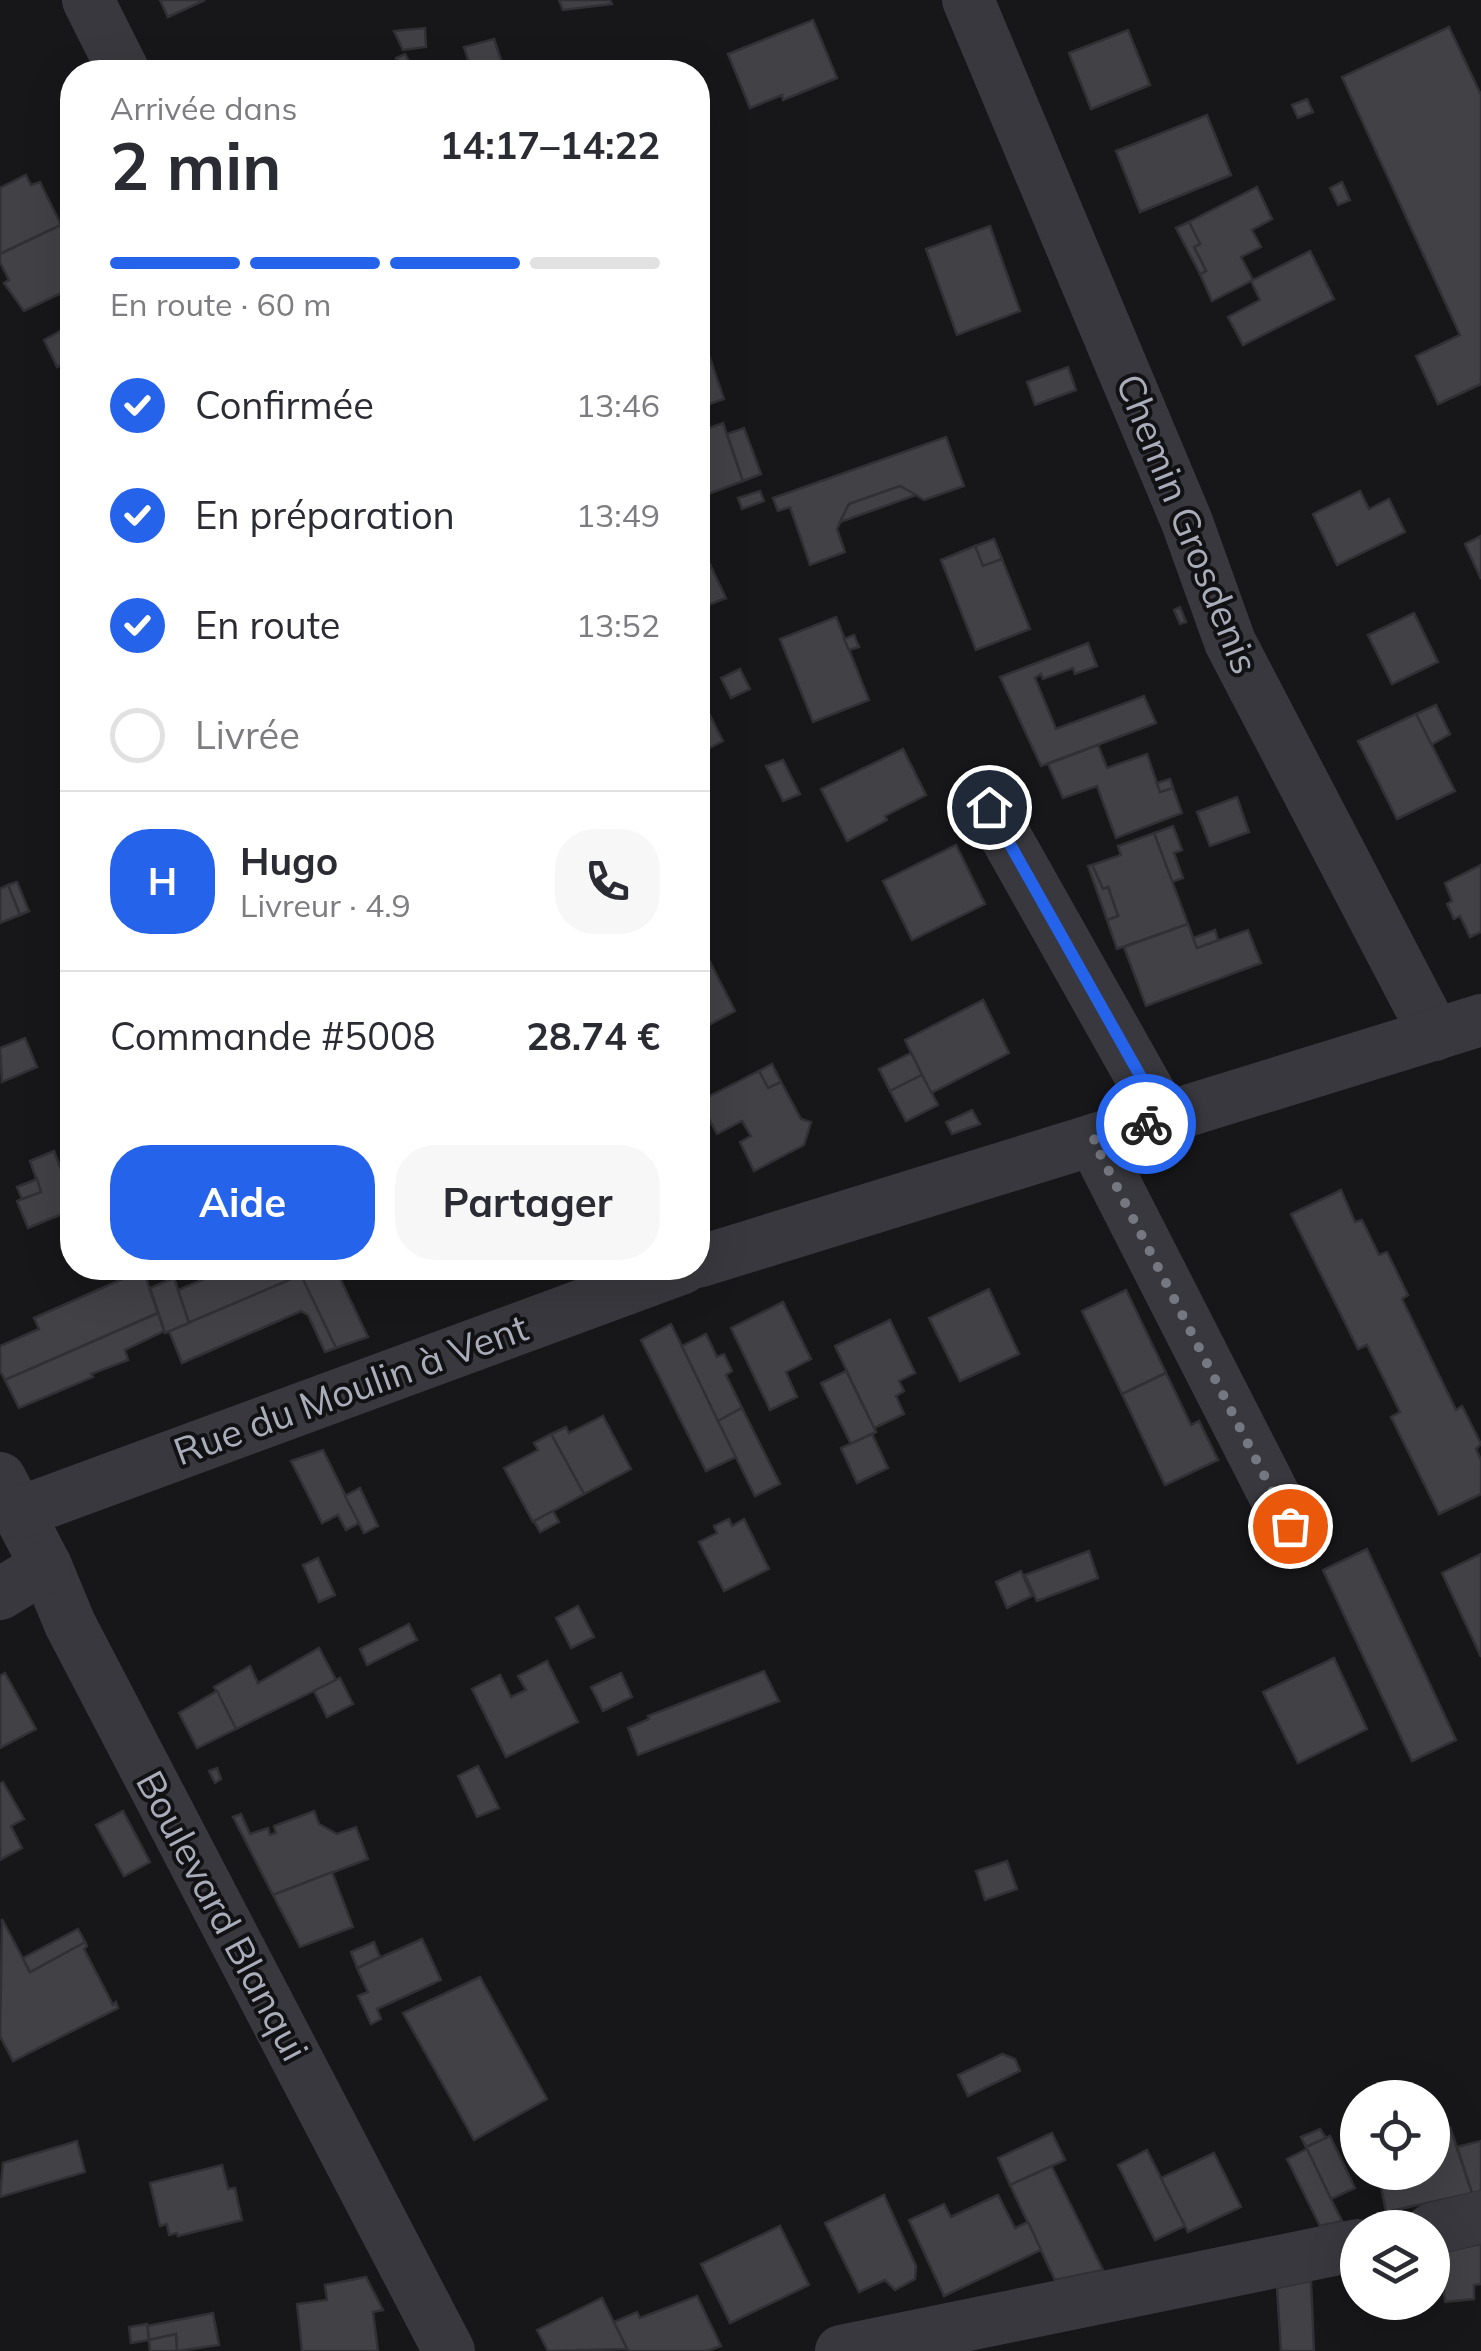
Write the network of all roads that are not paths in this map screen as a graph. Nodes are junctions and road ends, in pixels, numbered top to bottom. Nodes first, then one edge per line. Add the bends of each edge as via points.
1 (88, 0) edge
2 (968, 0) edge
3 (118, 60) edge
4 (989, 807) dead end
5 (1458, 1028) edge
6 (1164, 1118) junction
7 (1093, 1140) junction
8 (710, 1256) edge
9 (638, 1280) edge
10 (9, 1495) edge
11 (1290, 1526) dead end
12 (46, 1566) junction
13 (0, 1594) edge
14 (1481, 2218) edge
15 (1450, 2225) edge
16 (1340, 2249) edge
17 (449, 2351) edge
18 (841, 2351) edge

1 - 3 street
2 - 5 street, Chemin Grosdenis via 1187,522 1230,642
4 - 6 street
5 - 6 street, Rue du Moulin à Vent
6 - 7 street, Rue du Moulin à Vent
7 - 8 street, Rue du Moulin à Vent
7 - 11 street
9 - 10 street, Rue du Moulin à Vent
10 - 12 street, Boulevard Blanqui
12 - 13 street
12 - 17 street, Boulevard Blanqui
14 - 15 street
16 - 18 street

